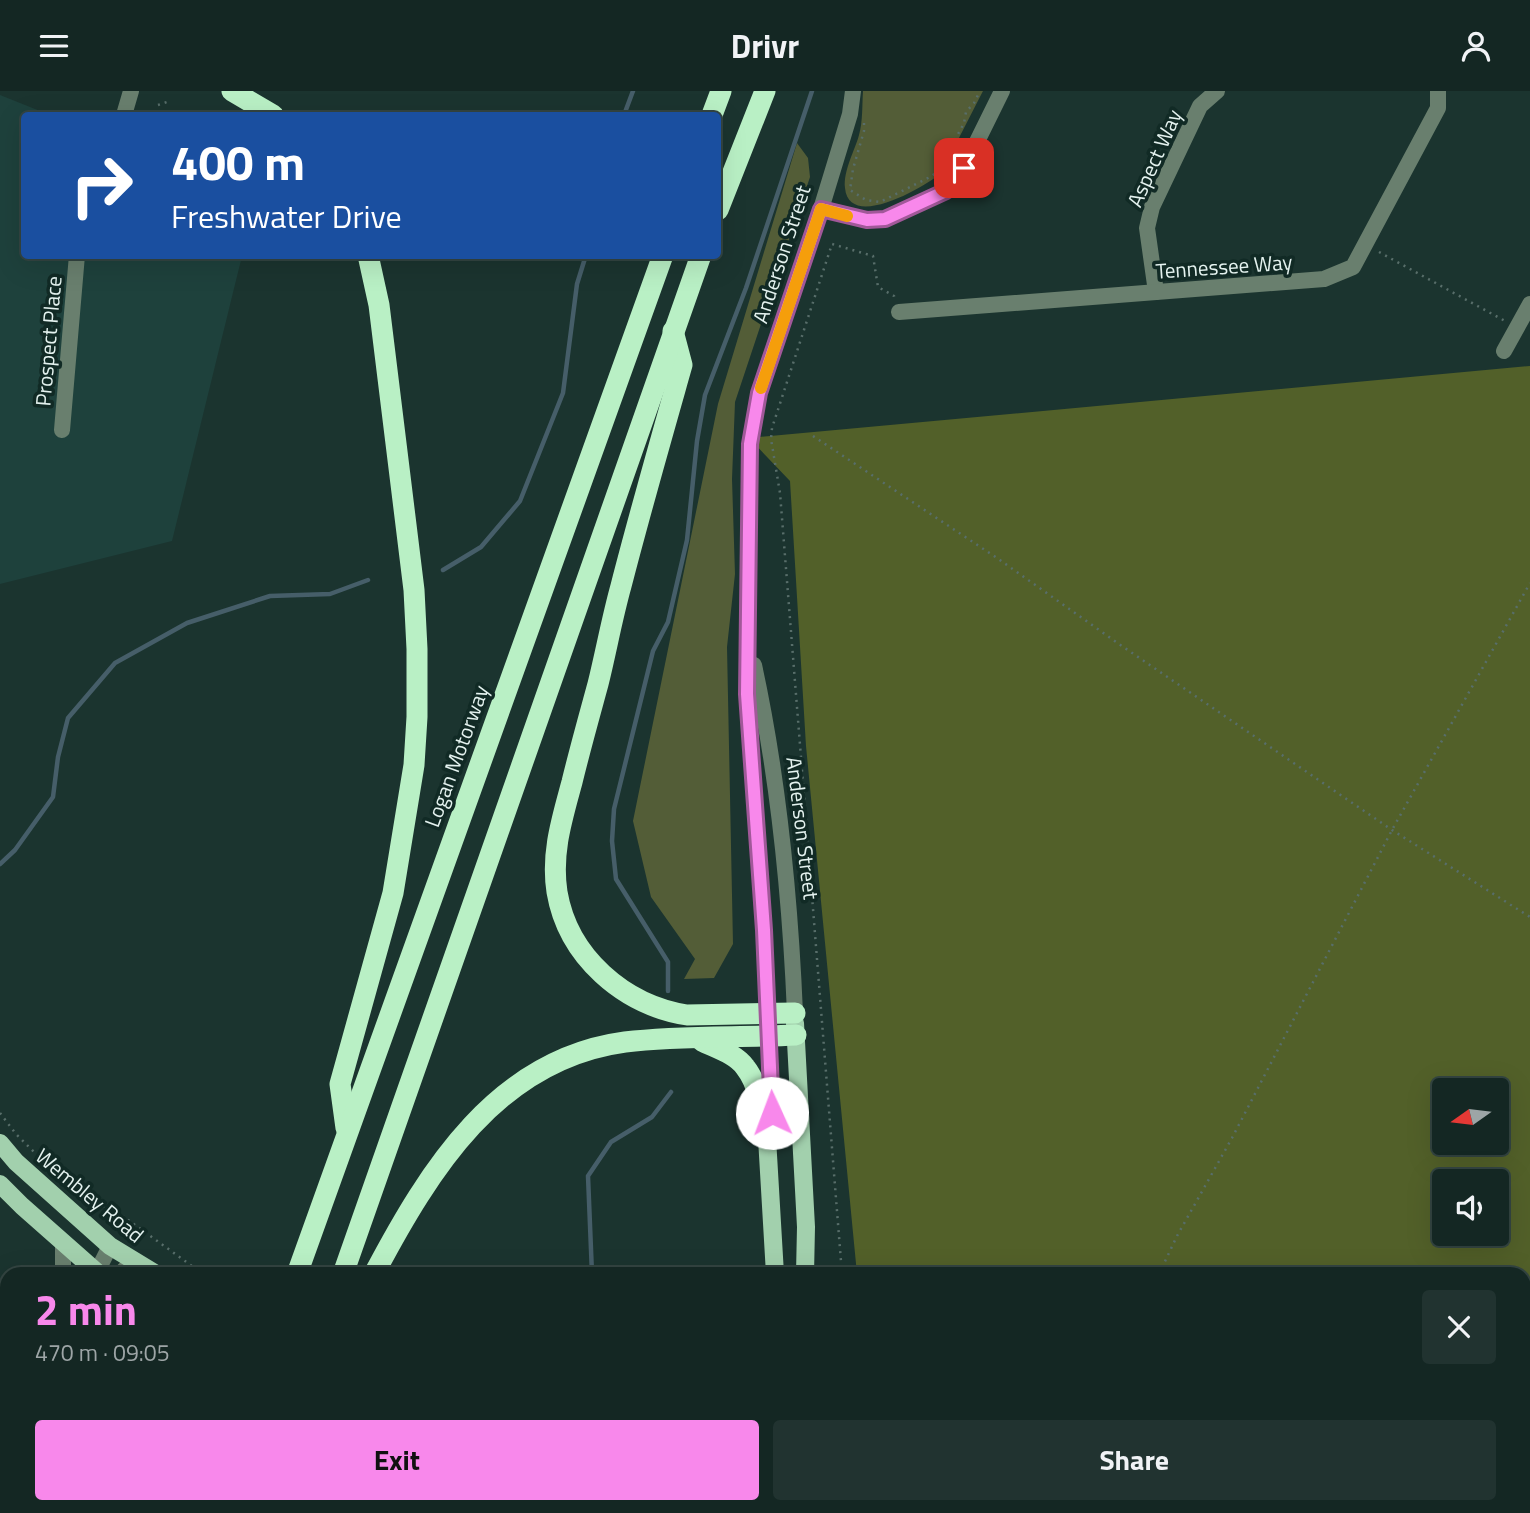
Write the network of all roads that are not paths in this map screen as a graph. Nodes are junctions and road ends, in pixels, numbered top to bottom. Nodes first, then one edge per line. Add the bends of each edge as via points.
1 (131, 91) edge
2 (232, 91) edge
3 (721, 91) edge
4 (765, 91) edge
5 (853, 91) edge
6 (1002, 91) edge
7 (1217, 91) edge
8 (1438, 91) edge
9 (125, 112) edge
10 (269, 112) edge
11 (713, 112) edge
12 (721, 202) edge
13 (821, 209) junction
14 (77, 259) edge
15 (369, 259) edge
16 (662, 259) edge
17 (700, 259) edge
18 (1156, 292) junction
19 (1530, 304) edge
20 (899, 312) road end
21 (673, 331) junction
22 (1504, 351) dead end
23 (62, 430) dead end
24 (749, 642) junction
25 (795, 1013) junction
26 (768, 1014) junction
27 (796, 1035) junction
28 (769, 1037) junction
29 (696, 1039) junction
30 (346, 1133) junction
31 (767, 1137) junction
32 (0, 1143) edge
33 (0, 1184) edge
34 (63, 1242) junction
35 (110, 1246) junction
36 (63, 1267) edge
37 (90, 1267) edge
38 (100, 1267) edge
39 (125, 1267) edge
40 (299, 1267) edge
41 (345, 1267) edge
42 (378, 1267) edge
43 (775, 1267) edge
44 (805, 1267) edge

1 - 9 street
2 - 10 highway
3 - 11 highway
4 - 12 highway
5 - 13 street, Anderson Street
6 - 13 street via 964,168 946,191 885,219 867,220
7 - 18 street, Aspect Way via 1200,106 1152,208 1147,228
8 - 18 street, Tennessee Way via 1438,108 1353,267 1324,279
13 - 24 street, Anderson Street via 754,419
14 - 23 street, Prospect Place
15 - 30 highway via 379,305 413,578 417,717 414,765 393,893 341,1084
16 - 30 highway, Logan Motorway
17 - 21 highway
18 - 20 street, Tennessee Way
19 - 22 street
21 - 26 highway via 682,365 558,834 556,884 562,911 578,944 603,975 633,997 687,1015
21 - 41 highway
24 - 25 street, Anderson Street via 782,830
24 - 26 street, Anderson Street via 747,694
25 - 26 highway
25 - 27 main road, Anderson Street
26 - 28 street, Anderson Street
27 - 28 highway
27 - 44 main road, Anderson Street
28 - 29 highway
28 - 31 street, Anderson Street via 772,1113
29 - 31 highway via 746,1067
29 - 42 highway via 600,1047 551,1064 511,1088 446,1157
30 - 40 highway, Logan Motorway
31 - 43 main road, Anderson Street
32 - 35 main road, Wembley Road
33 - 34 main road
34 - 36 street
34 - 37 main road
35 - 38 street
35 - 39 main road, Wembley Road

